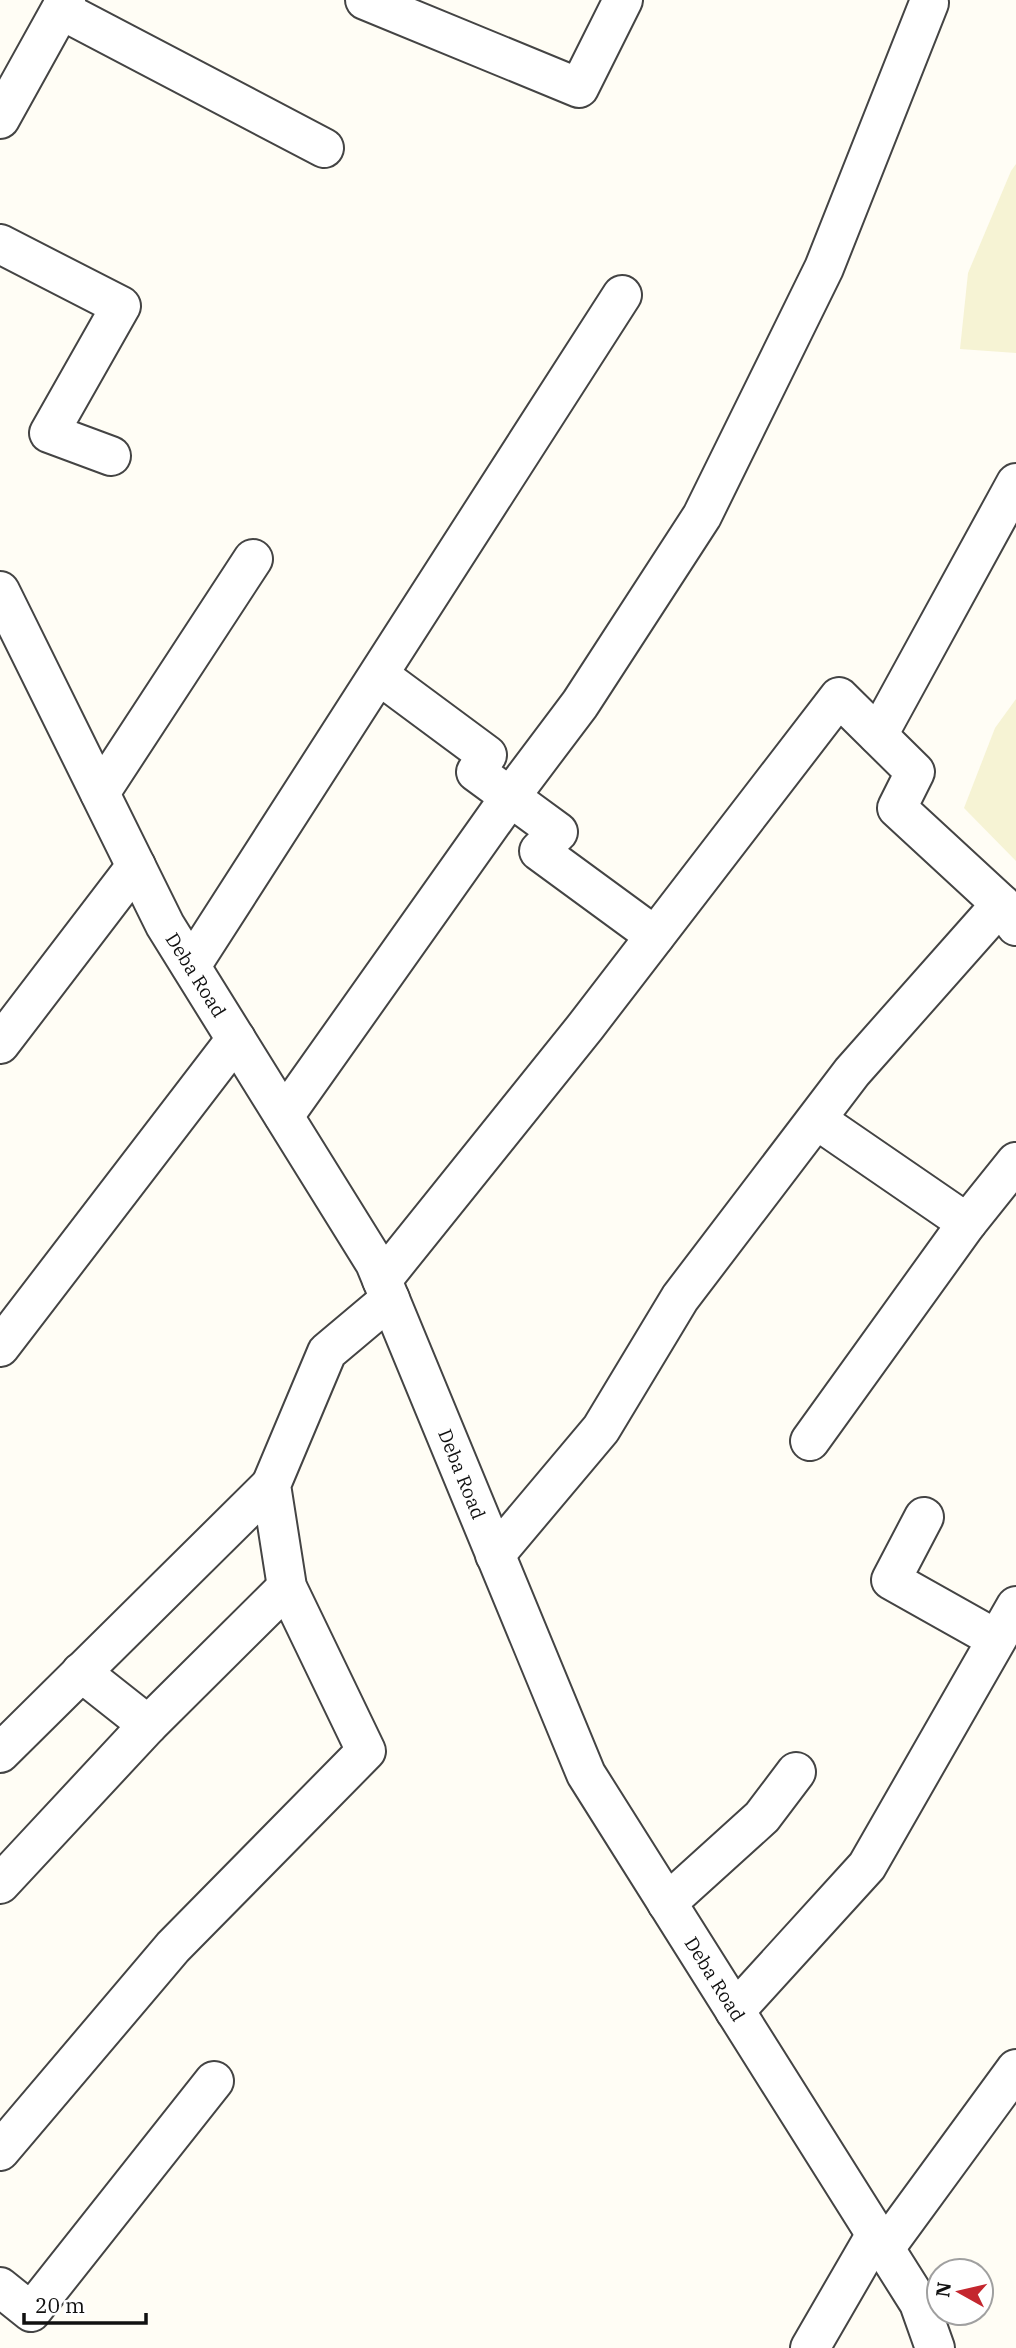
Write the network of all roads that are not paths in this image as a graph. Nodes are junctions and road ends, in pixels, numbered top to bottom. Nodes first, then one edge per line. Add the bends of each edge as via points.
1 (365, 0) edge
2 (623, 0) edge
3 (929, 3) dead end
4 (64, 5) edge
5 (0, 119) edge
6 (324, 148) dead end
7 (0, 244) edge
8 (622, 295) dead end
9 (111, 456) dead end
10 (1016, 483) edge
11 (253, 559) dead end
12 (0, 591) edge
13 (379, 675) junction
14 (878, 736) junction
15 (100, 793) junction
16 (510, 797) junction
17 (136, 866) junction
18 (1009, 915) edge
19 (655, 936) junction
20 (191, 967) junction
21 (236, 1039) junction
22 (0, 1044) edge
23 (284, 1116) junction
24 (817, 1119) junction
25 (1016, 1162) edge
26 (967, 1223) junction
27 (386, 1290) junction
28 (0, 1347) edge
29 (810, 1441) dead end
30 (271, 1485) junction
31 (924, 1517) dead end
32 (495, 1555) junction
33 (287, 1587) junction
34 (1016, 1606) edge
35 (996, 1639) junction
36 (81, 1672) junction
37 (148, 1725) junction
38 (0, 1753) edge
39 (796, 1772) dead end
40 (0, 1884) edge
41 (667, 1903) junction
42 (735, 2011) junction
43 (1016, 2069) edge
44 (214, 2081) dead end
45 (0, 2151) edge
46 (881, 2241) junction
47 (2, 2294) edge
48 (810, 2348) edge
49 (935, 2348) edge

1 - 2 street via 579,88
3 - 16 street via 824,268 702,516 580,704
4 - 5 street
4 - 6 street
7 - 9 street via 121,306 49,433
8 - 13 street
10 - 14 street
11 - 15 street
12 - 15 street, Deba Road
13 - 16 street via 487,755 476,772
13 - 20 street
14 - 18 street via 915,772 897,808
14 - 19 street via 839,697
15 - 17 street, Deba Road
16 - 19 street via 558,832 539,851
16 - 23 street
17 - 20 street, Deba Road
17 - 22 street
18 - 24 street via 852,1073
19 - 27 street
20 - 21 street, Deba Road
21 - 23 street, Deba Road
21 - 28 street
23 - 27 street, Deba Road
24 - 26 street
24 - 32 street via 680,1298 601,1429
25 - 26 street
26 - 29 street
27 - 30 street via 327,1352
27 - 32 street, Deba Road
30 - 33 street
30 - 36 street
31 - 35 street via 891,1580
32 - 41 street, Deba Road via 586,1774
33 - 37 street
33 - 45 street via 366,1751 173,1947
34 - 35 street
35 - 42 street via 867,1866
36 - 37 street
36 - 38 street
37 - 40 street
39 - 41 street via 762,1817
41 - 42 street, Deba Road
42 - 46 street, Deba Road
43 - 46 street
44 - 47 street via 31,2312
46 - 48 street
46 - 49 street, Deba Road via 919,2303

